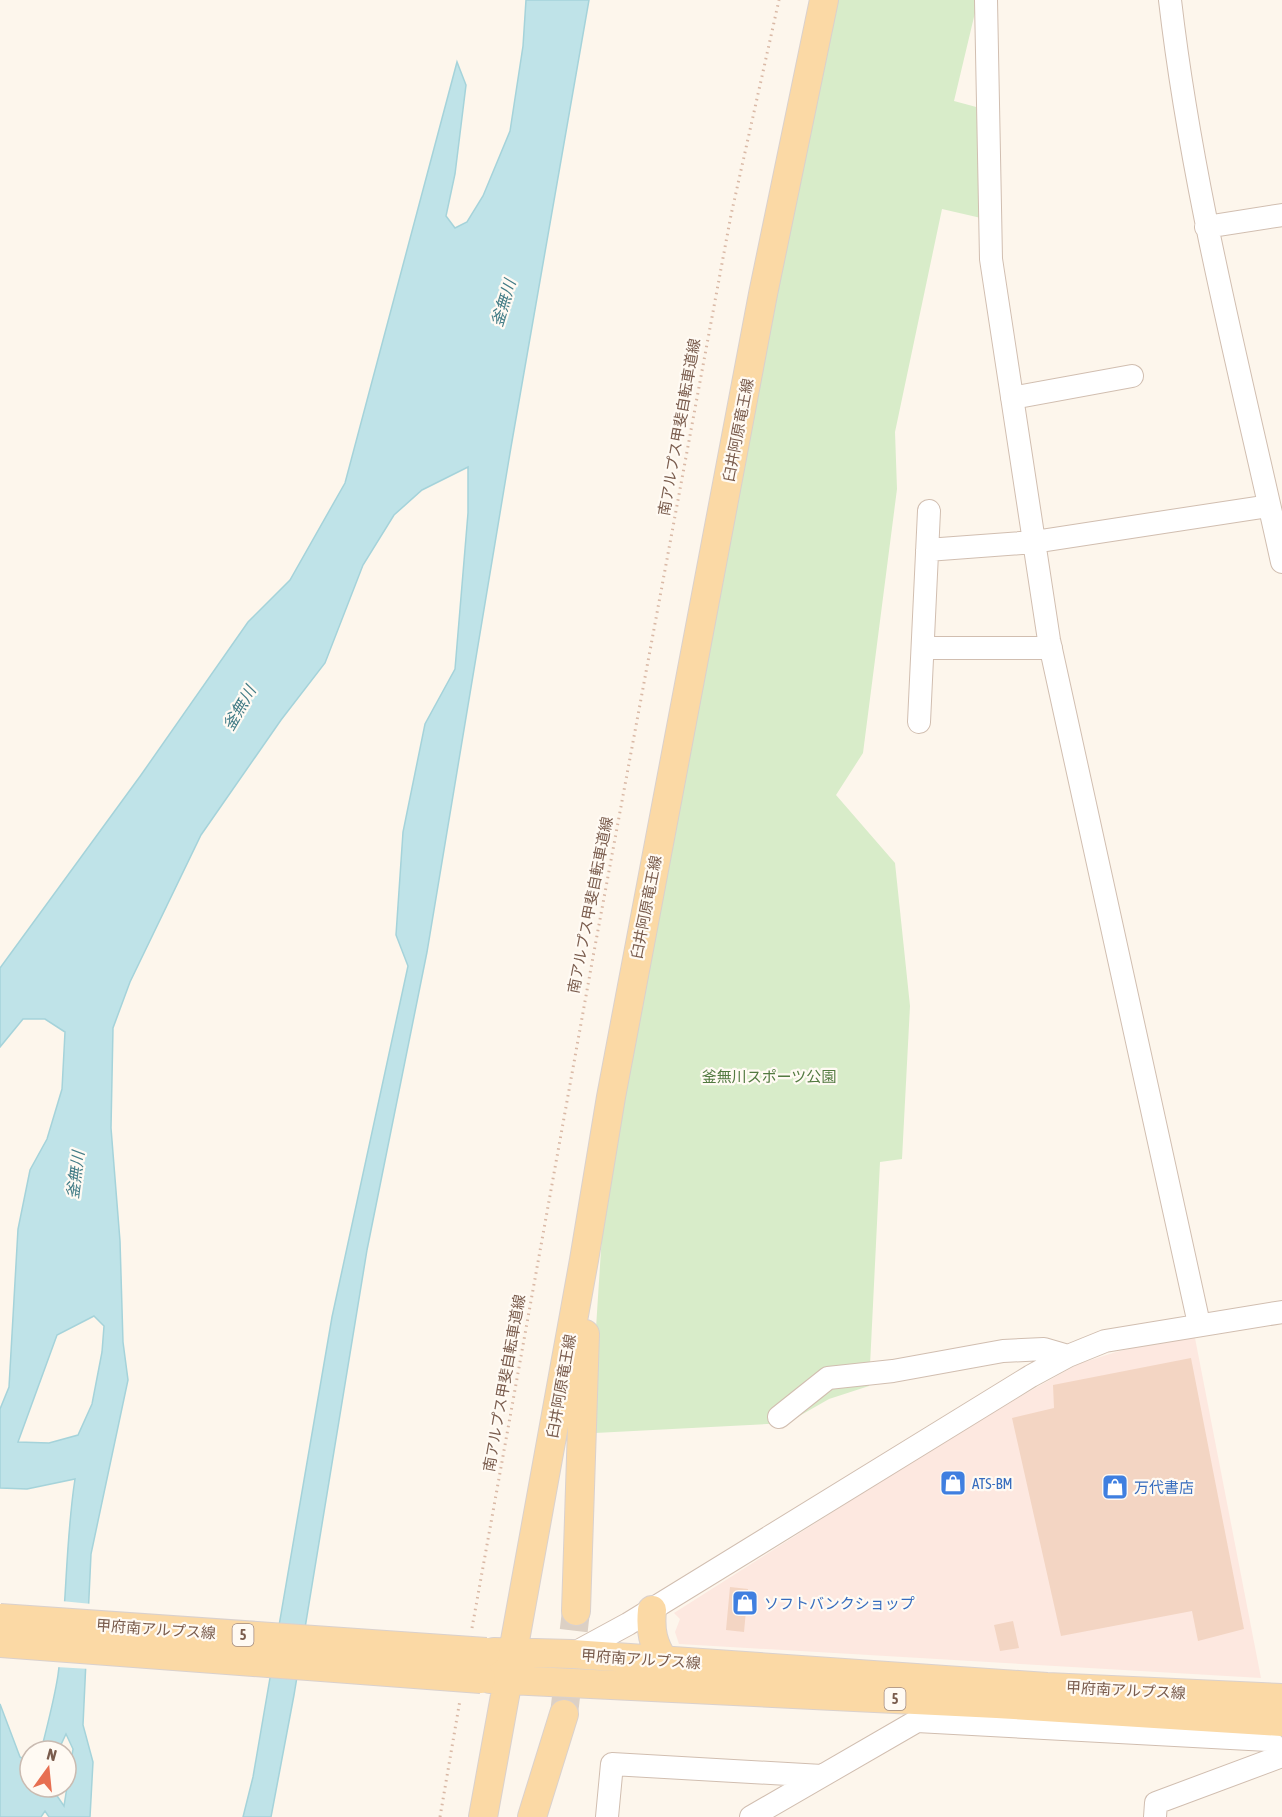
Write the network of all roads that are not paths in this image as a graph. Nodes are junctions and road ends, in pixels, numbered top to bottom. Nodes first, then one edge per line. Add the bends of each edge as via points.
1 (824, 0) edge
2 (986, 0) edge
3 (1170, 0) edge
4 (1282, 215) edge
5 (1206, 227) junction
6 (1132, 376) dead end
7 (1012, 398) junction
8 (929, 511) dead end
9 (1274, 512) edge
10 (1034, 542) junction
11 (927, 550) junction
12 (1282, 562) edge
13 (923, 648) junction
14 (1051, 648) junction
15 (919, 722) dead end
16 (584, 1260) junction
17 (1282, 1312) edge
18 (1199, 1324) junction
19 (1068, 1356) junction
20 (779, 1417) dead end
21 (652, 1610) junction
22 (576, 1611) tunnel mouth
23 (0, 1618) edge
24 (0, 1642) edge
25 (572, 1654) junction
26 (664, 1661) junction
27 (487, 1665) junction
28 (1282, 1698) edge
29 (564, 1714) tunnel mouth
30 (1282, 1722) edge
31 (1282, 1754) edge
32 (822, 1776) junction
33 (483, 1817) edge
34 (532, 1817) edge
35 (608, 1817) edge
36 (751, 1817) edge
37 (1155, 1817) edge

1 - 16 main road, 臼井阿原竜王線 via 610,1096
2 - 7 street via 991,260
3 - 5 street
4 - 5 street
5 - 9 street
6 - 7 street
7 - 10 street
8 - 11 street
9 - 10 street
9 - 12 street
10 - 11 street
10 - 14 street
11 - 13 street
13 - 14 street
13 - 15 street
14 - 18 street
16 - 22 main road via 586,1314
16 - 27 main road, 臼井阿原竜王線
17 - 18 street
18 - 19 street via 1105,1341
19 - 20 street via 1044,1349 1004,1351 828,1378
19 - 21 street
21 - 25 street
21 - 26 main road via 652,1638
23 - 27 main road, 甲府南アルプス線 / 5, bridge
24 - 27 main road, 甲府南アルプス線 / 5, bridge
25 - 26 main road, 甲府南アルプス線 / 5
25 - 27 main road, 甲府南アルプス線 / 5
26 - 28 main road, 甲府南アルプス線 / 5 via 1047,1687
27 - 30 main road, 甲府南アルプス線 / 5
27 - 33 main road, 臼井阿原竜王線
29 - 34 main road
31 - 32 street via 1269,1740 917,1721
31 - 37 street via 1156,1803
32 - 35 street via 612,1764
32 - 36 street

